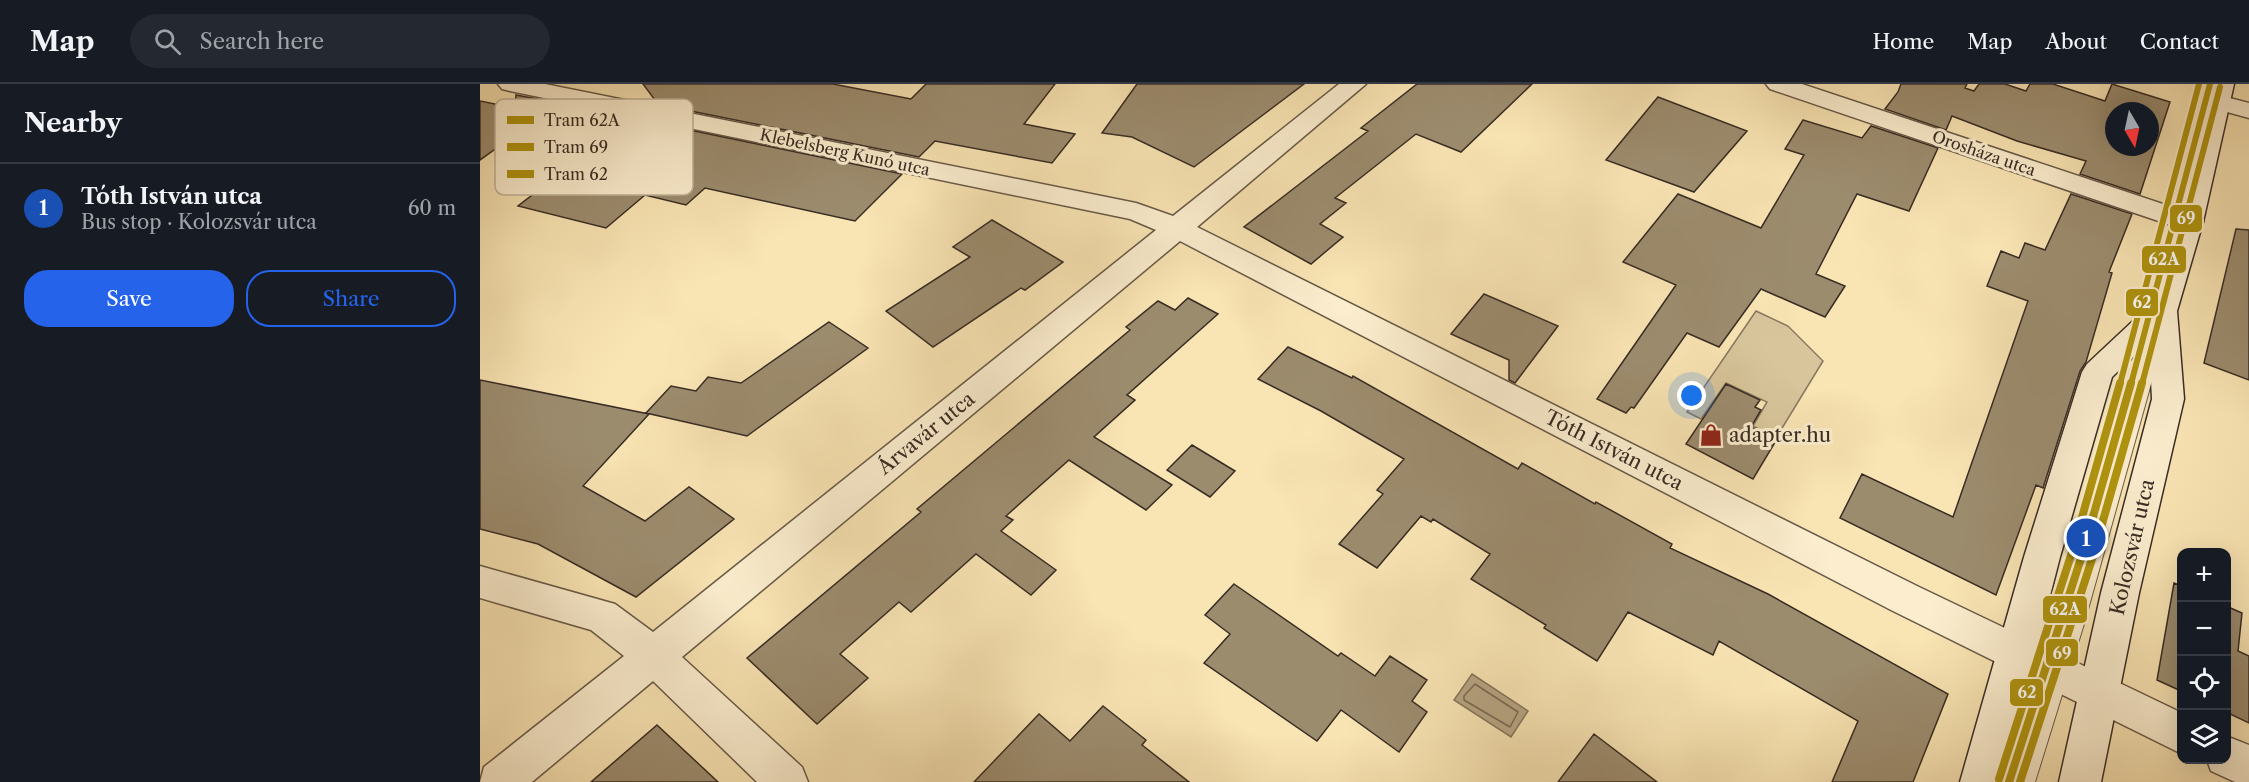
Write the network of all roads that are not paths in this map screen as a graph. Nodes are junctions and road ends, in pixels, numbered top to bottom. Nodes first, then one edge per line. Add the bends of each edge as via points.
1 (510, 84) edge
2 (1354, 84) edge
3 (1778, 84) edge
4 (583, 99) edge
5 (2229, 100) edge
6 (693, 121) edge
7 (2189, 222) junction
8 (1177, 228) junction
9 (2162, 311) junction
10 (480, 582) edge
11 (2017, 653) junction
12 (652, 655) junction
13 (2058, 673) junction
14 (2099, 693) junction
15 (2177, 732) edge
16 (2231, 758) edge
17 (2249, 767) edge
18 (499, 782) edge
19 (788, 782) edge
20 (1982, 782) edge
21 (2023, 782) edge
22 (2080, 782) edge

1 - 4 street, Klebelsberg Kunó utca
2 - 8 street, Árvavár utca
3 - 7 street, Orosháza utca
5 - 7 street, Kolozsvár utca
6 - 8 street, Klebelsberg Kunó utca via 1136,212
7 - 9 street, Kolozsvár utca
8 - 11 street, Tóth István utca
8 - 12 street, Árvavár utca
9 - 11 street, Kolozsvár utca via 2097,372
9 - 13 lane, Kolozsvár utca
9 - 14 street, Kolozsvár utca via 2168,399
10 - 12 street via 602,616
11 - 13 street, Tóth István utca
11 - 20 street, Kolozsvár utca
12 - 18 street, Árvavár utca
12 - 19 street
13 - 14 street, Tóth István utca
13 - 21 lane, Kolozsvár utca
14 - 15 street, Tóth István utca
14 - 22 street, Kolozsvár utca
16 - 17 street

